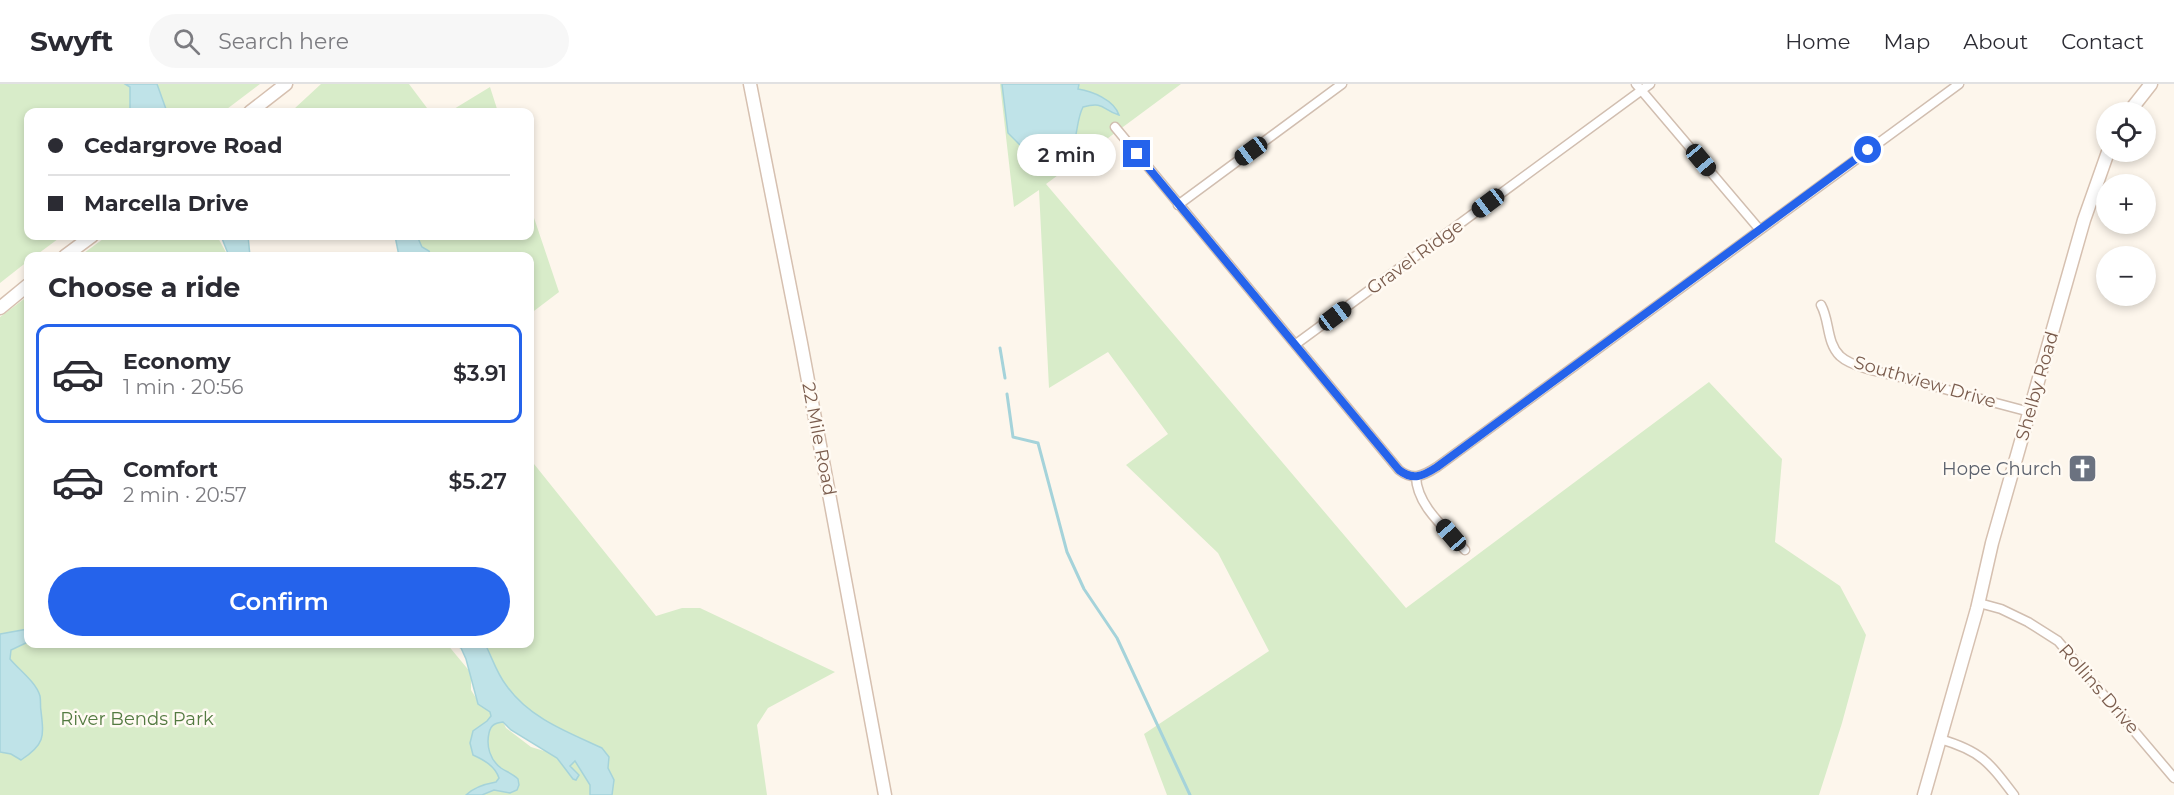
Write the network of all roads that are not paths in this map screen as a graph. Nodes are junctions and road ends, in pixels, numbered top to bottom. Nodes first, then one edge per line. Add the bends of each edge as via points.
1 (286, 84) edge
2 (750, 84) edge
3 (1342, 84) edge
4 (1650, 84) edge
5 (1959, 84) edge
6 (2151, 84) edge
7 (1639, 87) edge
8 (2137, 102) edge
9 (255, 108) edge
10 (1115, 127) dead end
11 (2104, 162) edge
12 (1178, 205) junction
13 (1760, 230) junction
14 (87, 240) edge
15 (70, 252) edge
16 (24, 288) edge
17 (1821, 305) dead end
18 (0, 308) edge
19 (1296, 344) junction
20 (2030, 412) junction
21 (1416, 477) junction
22 (1464, 550) dead end
23 (1978, 603) junction
24 (1940, 739) junction
25 (2174, 778) edge
26 (885, 795) edge
27 (1924, 795) edge
28 (2014, 795) edge

1 - 9 street
2 - 26 street, 22 Mile Road
3 - 12 street
4 - 7 street, Gravel Ridge
5 - 13 street
6 - 8 street
7 - 13 street
7 - 19 street, Gravel Ridge
10 - 12 street
11 - 20 street, Shelby Road via 2084,220
12 - 19 street
13 - 21 street via 1437,467
14 - 15 street
16 - 18 street
17 - 20 street, Southview Drive via 1831,340 1844,359
19 - 21 street via 1399,470
20 - 23 street, Shelby Road
21 - 22 street via 1416,488 1425,505
23 - 24 street, Shelby Road
23 - 25 street, Rollins Drive via 2001,609 2058,641
24 - 27 street, Shelby Road
24 - 28 street via 1970,749 1985,759

